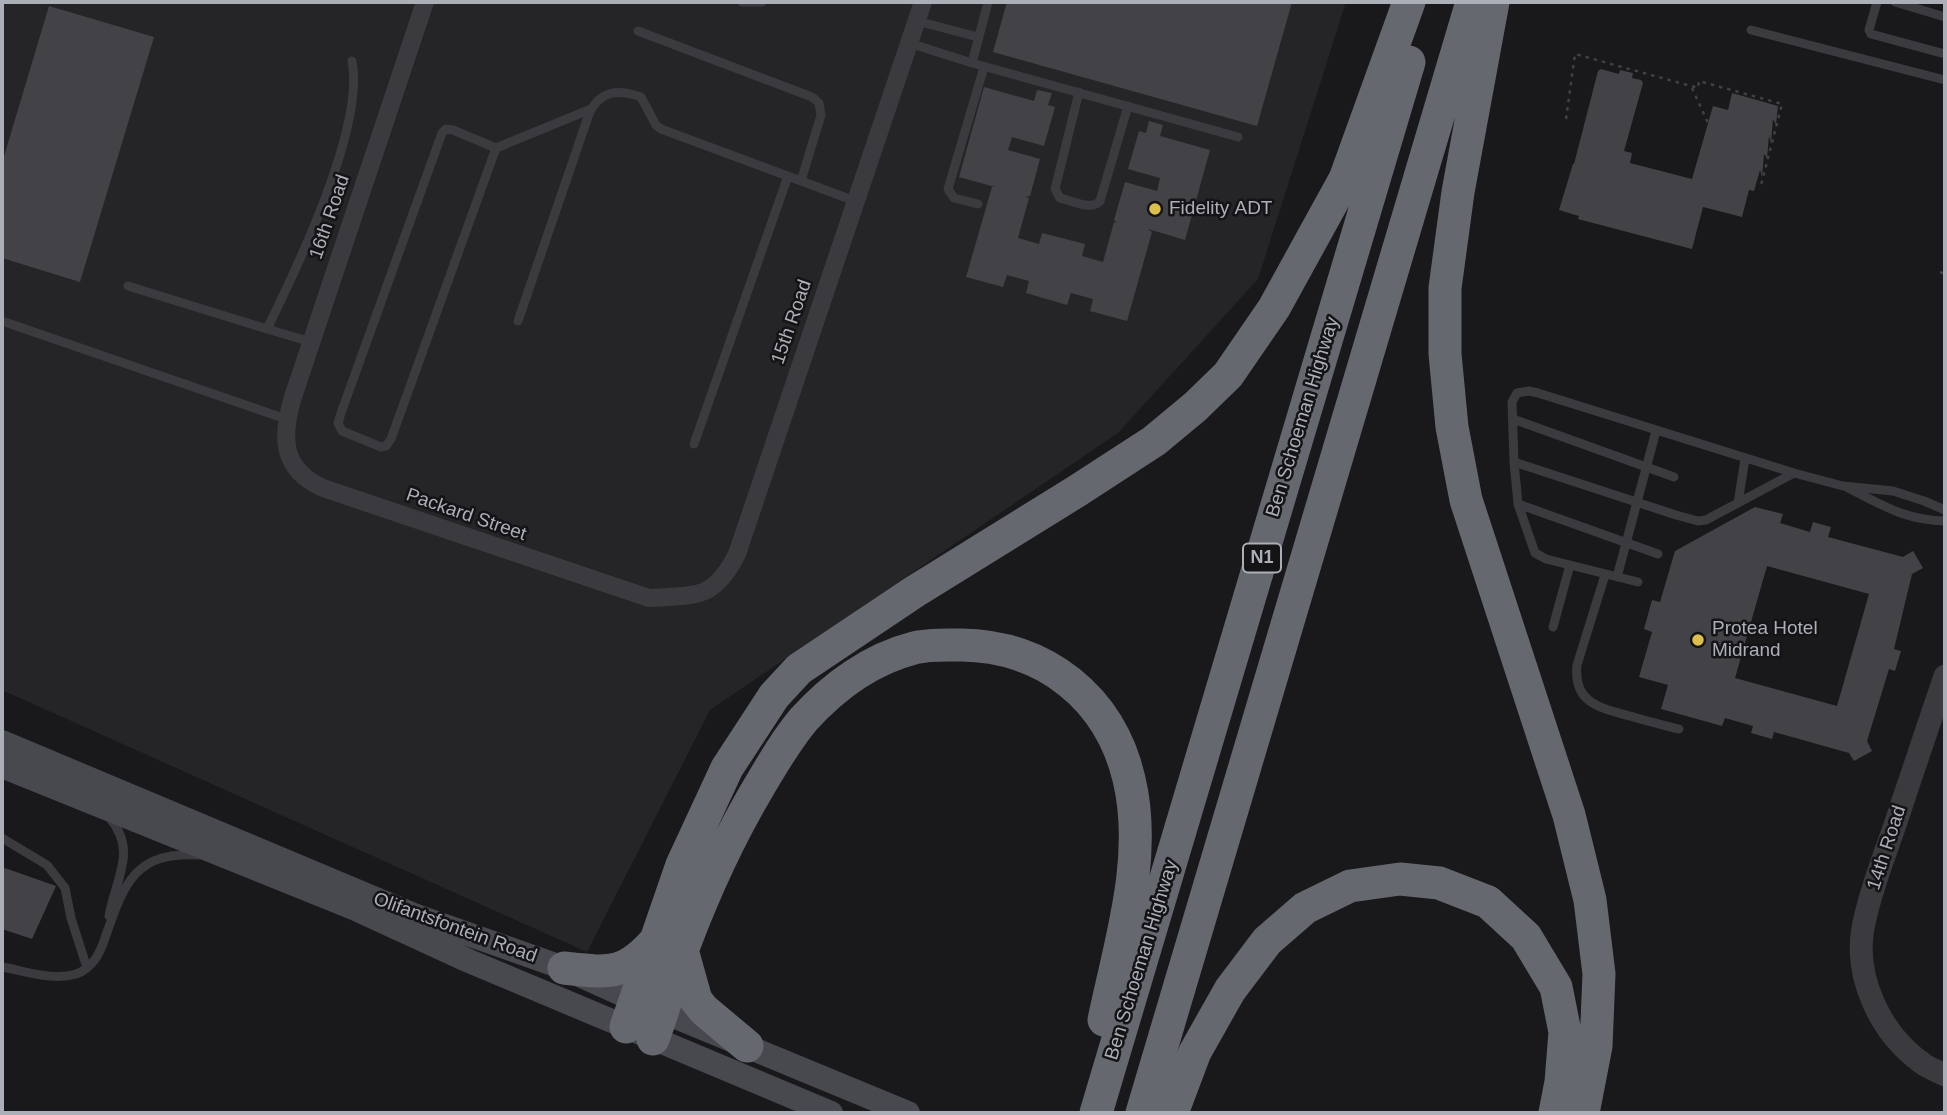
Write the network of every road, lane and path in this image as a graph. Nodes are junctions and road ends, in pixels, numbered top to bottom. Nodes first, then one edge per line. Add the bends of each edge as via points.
1 (425, 2) edge
2 (742, 2) edge
3 (762, 2) edge
4 (923, 2) edge
5 (988, 2) edge
6 (1409, 2) edge
7 (1427, 2) edge
8 (1472, 2) edge
9 (1493, 2) edge
10 (1877, 2) edge
11 (1895, 2) edge
12 (1945, 17) edge
13 (917, 21) junction
14 (1751, 30) dead end
15 (638, 31) dead end
16 (978, 37) junction
17 (909, 43) junction
18 (1945, 54) edge
19 (352, 61) dead end
20 (972, 63) junction
21 (984, 67) junction
22 (1945, 80) edge
23 (1691, 86) junction
24 (1079, 92) junction
25 (1128, 106) junction
26 (591, 109) junction
27 (1566, 119) dead end
28 (1708, 123) dead end
29 (1238, 137) dead end
30 (496, 148) junction
31 (788, 176) junction
32 (801, 181) junction
33 (1759, 189) dead end
34 (855, 201) junction
35 (978, 204) dead end
36 (1940, 272) dead end
37 (1945, 274) edge
38 (128, 286) dead end
39 (2, 321) edge
40 (518, 321) dead end
41 (267, 329) junction
42 (311, 342) junction
43 (286, 419) junction
44 (1513, 419) junction
45 (1656, 431) junction
46 (694, 444) dead end
47 (286, 448) joint
48 (1745, 459) junction
49 (1514, 462) junction
50 (1645, 468) junction
51 (1794, 473) junction
52 (1674, 477) dead end
53 (1843, 486) junction
54 (1637, 503) junction
55 (1738, 503) junction
56 (1518, 504) junction
57 (1945, 510) edge
58 (1945, 521) edge
59 (1626, 544) junction
60 (1658, 554) dead end
61 (1570, 565) junction
62 (1605, 575) junction
63 (1617, 577) junction
64 (1637, 582) dead end
65 (649, 598) joint
66 (1553, 627) dead end
67 (1943, 691) edge
68 (1679, 729) dead end
69 (2, 742) edge
70 (2, 766) edge
71 (99, 806) junction
72 (2, 838) edge
73 (226, 857) junction
74 (105, 938) junction
75 (669, 944) junction
76 (2, 967) edge
77 (87, 968) junction
78 (564, 968) junction
79 (645, 1020) junction
80 (747, 1046) junction
81 (1945, 1075) edge
82 (831, 1113) edge
83 (908, 1113) edge
84 (1081, 1113) edge
85 (1096, 1113) edge
86 (1142, 1113) edge
87 (1172, 1113) edge
88 (1555, 1113) edge
89 (1583, 1113) edge

1 - 42 street, 16th Road
2 - 3 lane
4 - 13 street, 15th Road
5 - 16 lane
6 - 75 highway via 1345,179 1274,308 1228,375 1154,441 799,669 774,696 727,768 682,865
7 - 85 highway, Ben Schoeman Highway / N1
8 - 86 highway, N1
9 - 89 highway via 1458,192 1445,288 1444,354 1451,427 1466,500 1570,815 1590,900 1599,974 1595,1046
10 - 18 lane via 1871,34
11 - 12 lane
13 - 16 lane
13 - 17 street, 15th Road
14 - 22 lane
15 - 32 lane via 819,103 821,115
16 - 20 lane
17 - 20 lane
17 - 34 street, 15th Road
19 - 41 lane via 351,108 331,180
20 - 21 lane
21 - 24 lane
21 - 35 lane via 948,189 954,198
23 - 27 path via 1575,54
23 - 28 path
23 - 33 path via 1698,88 1699,81 1782,104
24 - 25 lane
24 - 25 lane via 1055,189 1060,198 1091,206 1100,201
25 - 29 lane
26 - 30 lane
26 - 31 lane via 604,95 638,96 661,129
26 - 40 lane
30 - 30 lane via 391,439 381,447 342,431 338,424 341,413 442,133 453,130
31 - 32 lane
31 - 46 lane
32 - 34 lane
34 - 65 street, 15th Road via 737,554 718,584 692,597
36 - 37 path
38 - 41 lane
39 - 43 lane
41 - 42 lane
42 - 43 street, 16th Road
43 - 47 street, 16th Road
44 - 45 lane via 1513,398 1529,391
44 - 49 lane
44 - 50 lane
45 - 48 lane
45 - 50 lane
47 - 65 street, Packard Street via 302,475 323,488
48 - 51 lane
48 - 55 lane
49 - 54 lane
49 - 56 lane
50 - 52 lane
50 - 54 lane
51 - 53 lane
51 - 55 lane
53 - 57 lane via 1893,491
53 - 58 lane via 1901,515
54 - 55 lane via 1702,521
54 - 59 lane
56 - 59 lane
56 - 61 lane via 1535,553
59 - 60 lane
59 - 63 lane
61 - 62 lane
61 - 66 lane
62 - 63 lane
62 - 68 lane via 1577,664 1582,694 1601,709
63 - 64 lane
67 - 81 street, 14th Road via 1862,931 1863,969 1882,1022 1922,1063
69 - 78 main road, Olifantsfontein Road via 414,915
70 - 71 main road, Olifantsfontein Road
71 - 73 main road, Olifantsfontein Road
71 - 74 lane via 124,842
72 - 77 lane via 47,865 65,888
73 - 74 lane via 164,856 143,866 124,891
73 - 79 main road, Olifantsfontein Road via 469,961
74 - 77 lane
75 - 78 highway via 621,969
75 - 79 highway
75 - 80 highway via 696,1000
75 - 84 highway via 778,755 803,720 839,686 876,663 915,648 982,646 1040,662 1087,696 1105,721 1129,778 1134,806 1135,854 1129,896
76 - 77 lane via 57,977
78 - 79 main road, Olifantsfontein Road
79 - 80 main road, Olifantsfontein Road
79 - 82 main road, Olifantsfontein Road
80 - 83 main road, Olifantsfontein Road
87 - 88 highway via 1195,1052 1230,990 1267,942 1305,908 1350,886 1400,879 1439,883 1488,902 1526,937 1556,987 1564,1032

